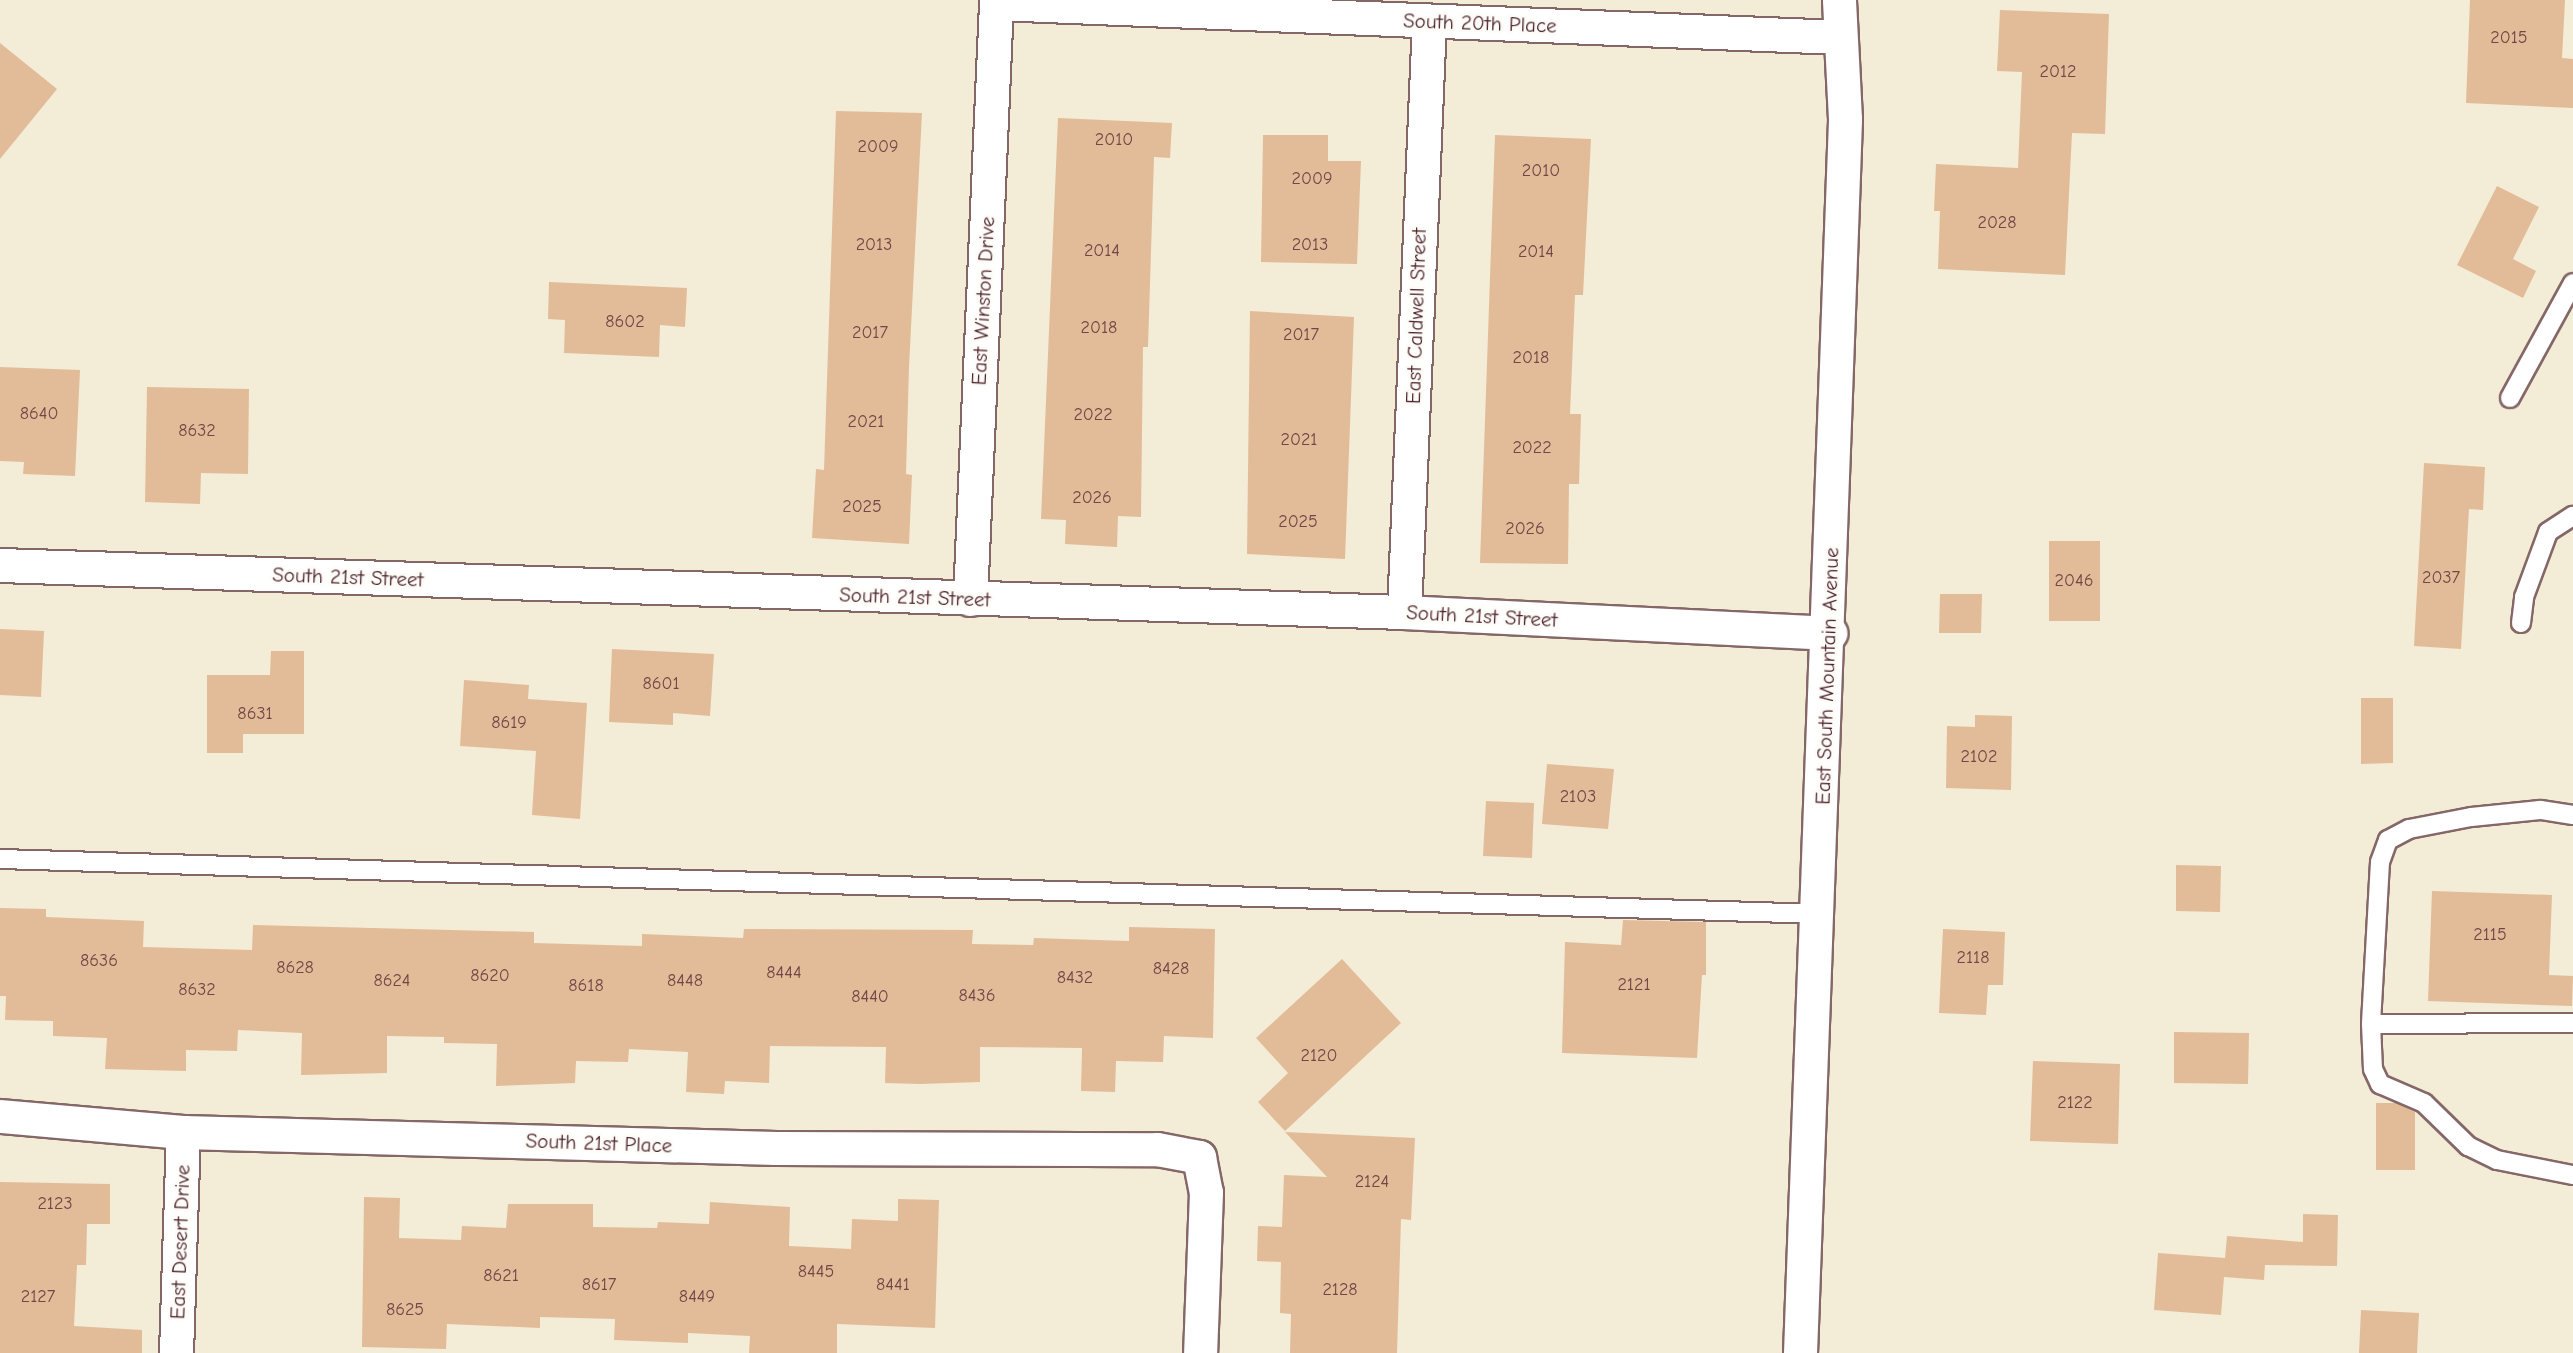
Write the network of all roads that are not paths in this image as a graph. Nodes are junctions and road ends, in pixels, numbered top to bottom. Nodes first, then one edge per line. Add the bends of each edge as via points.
1 (1839, 0) edge
2 (996, 3) joint
3 (1429, 21) junction
4 (1838, 37) junction
5 (2573, 283) edge
6 (2510, 398) dead end
7 (2573, 516) edge
8 (0, 565) edge
9 (970, 599) junction
10 (1404, 612) junction
11 (2521, 623) dead end
12 (1830, 633) junction
13 (2573, 815) edge
14 (0, 859) edge
15 (1816, 914) junction
16 (2573, 1023) edge
17 (2371, 1024) junction
18 (0, 1116) edge
19 (183, 1132) junction
20 (2573, 1175) edge
21 (176, 1353) edge
22 (1200, 1353) edge
23 (1800, 1353) edge

1 - 4 street, East South Mountain Avenue
2 - 3 street, South 20th Place
2 - 9 street, East Winston Drive
3 - 4 street, South 20th Place
3 - 10 street, East Caldwell Street
4 - 12 street, East South Mountain Avenue via 1845,119
5 - 6 lane
7 - 11 lane via 2548,533 2524,597
8 - 9 street, South 21st Street
9 - 10 street, South 21st Street
10 - 12 street, South 21st Street
12 - 15 street, East South Mountain Avenue
13 - 17 lane via 2540,810 2471,817 2409,829 2388,840 2380,862
14 - 15 lane
15 - 23 street, East South Mountain Avenue
16 - 17 lane
17 - 20 lane via 2373,1069 2380,1084 2424,1103 2468,1146 2497,1160
18 - 19 street, South 21st Place
19 - 21 street, East Desert Drive
19 - 22 street, South 21st Place via 776,1148 1157,1149 1199,1157 1206,1192

